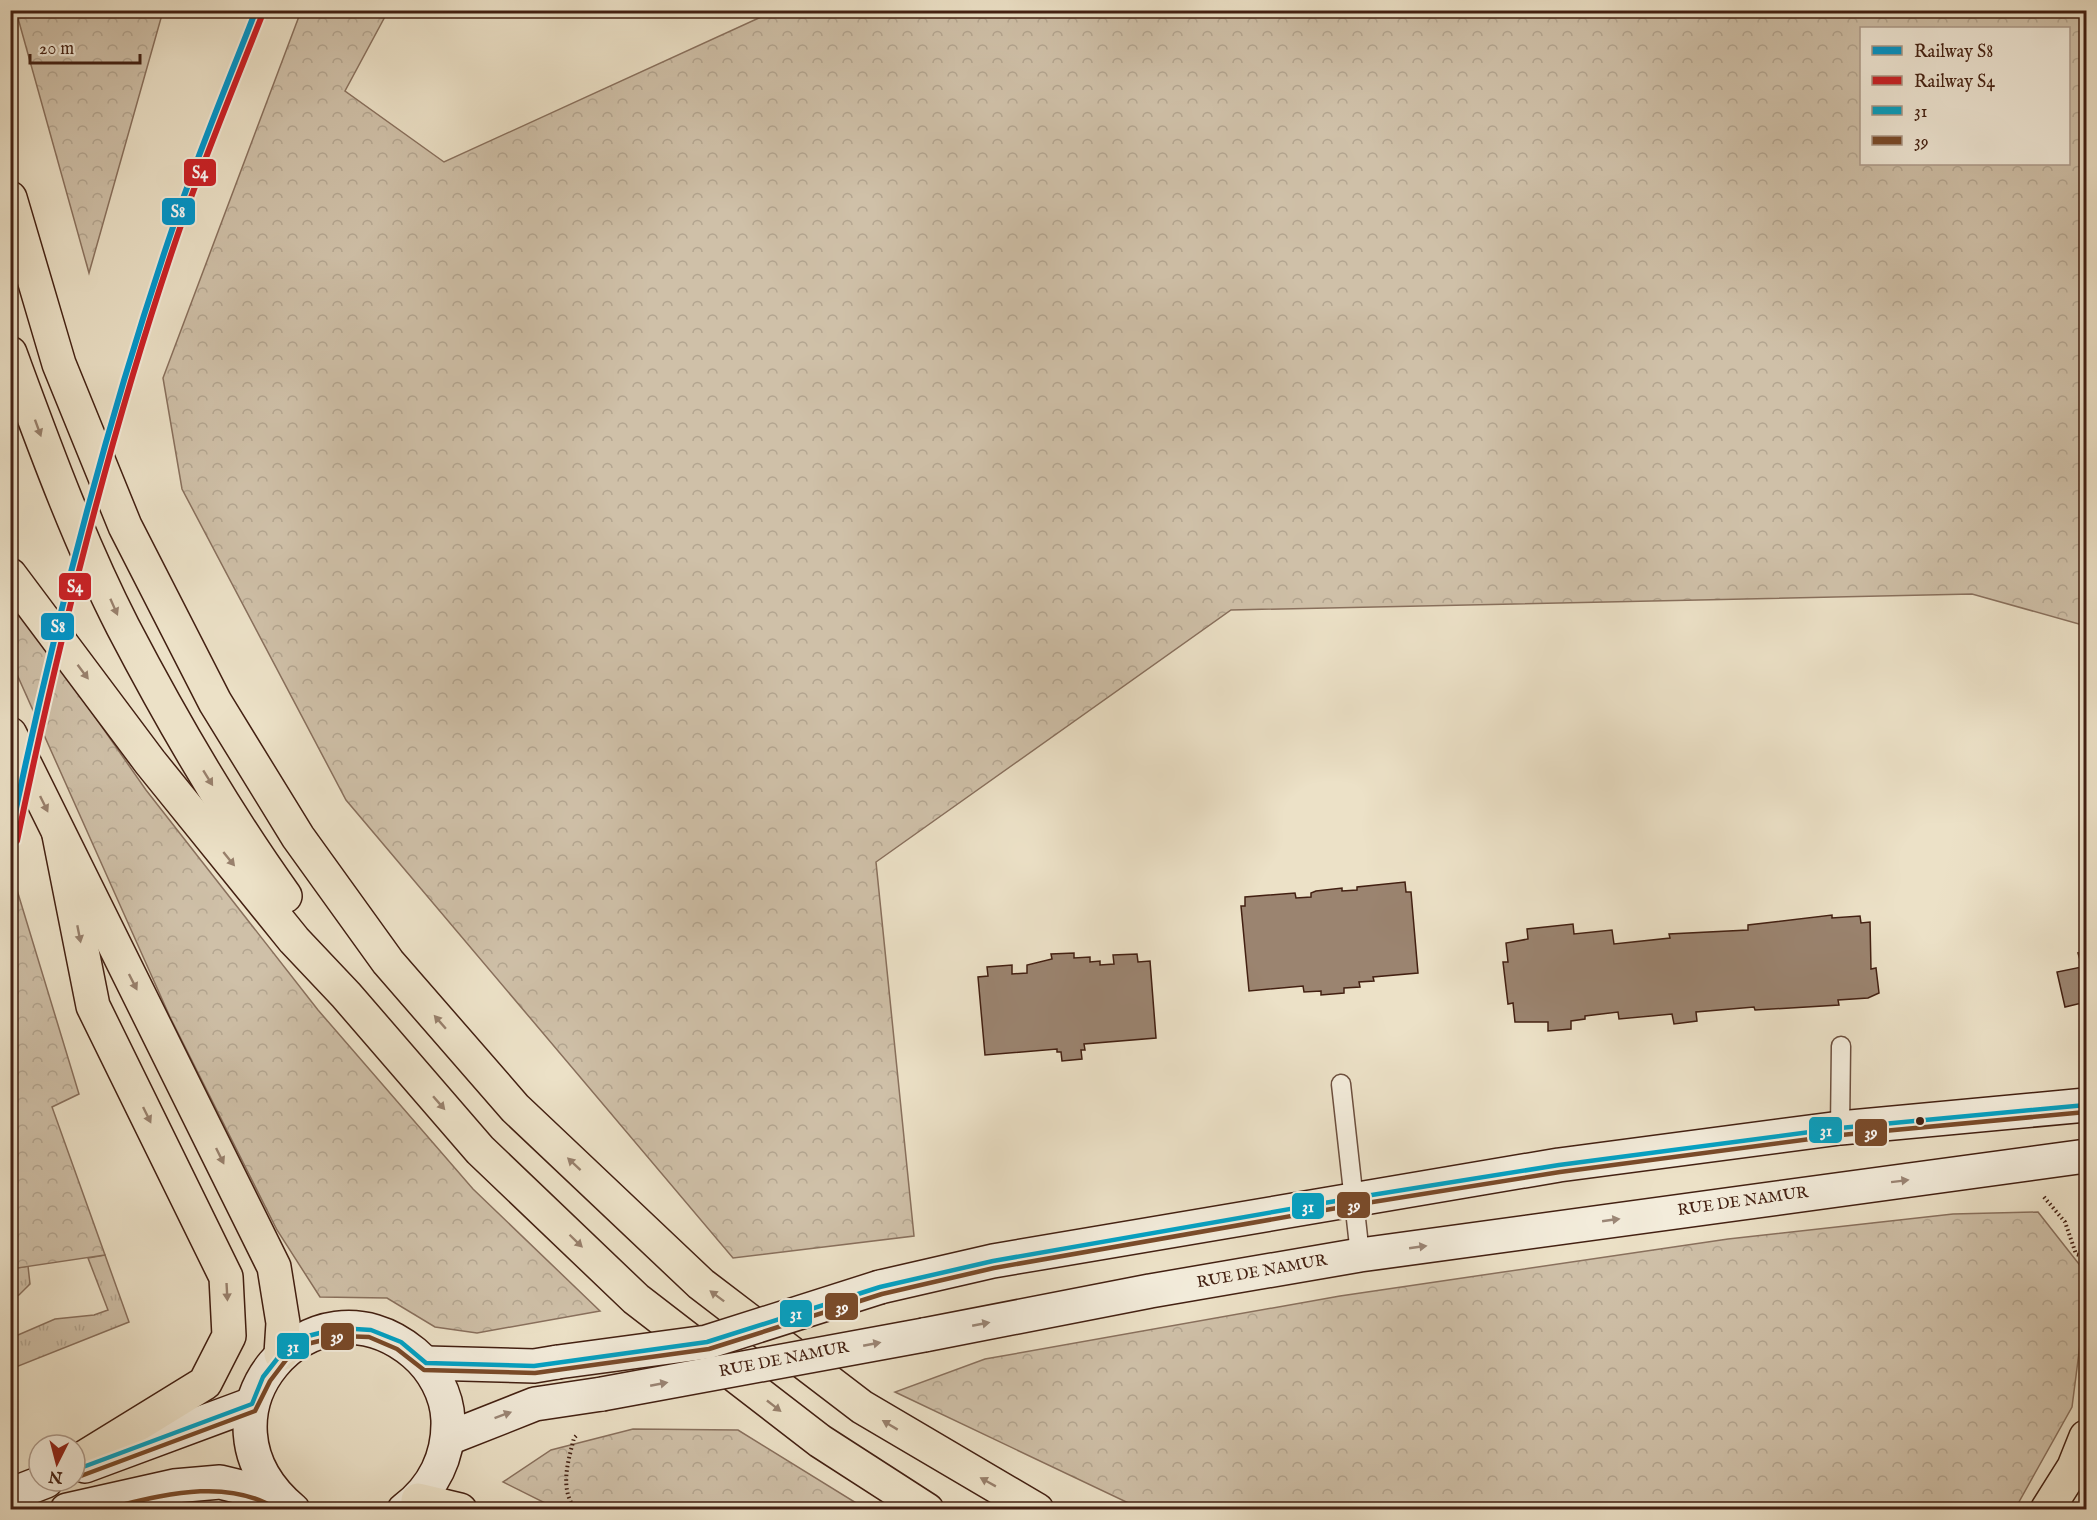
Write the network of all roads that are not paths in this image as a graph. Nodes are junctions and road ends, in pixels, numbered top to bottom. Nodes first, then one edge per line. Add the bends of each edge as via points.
1 (10, 198) edge
2 (10, 353) edge
3 (10, 575) edge
4 (10, 734) edge
5 (59, 836) junction
6 (346, 995) junction
7 (1841, 1046) dead end
8 (1341, 1084) dead end
9 (2086, 1106) edge
10 (1840, 1128) junction
11 (2086, 1156) edge
12 (1353, 1198) junction
13 (1360, 1255) junction
14 (281, 1354) junction
15 (426, 1363) junction
16 (252, 1404) junction
17 (2086, 1437) edge
18 (448, 1438) junction
19 (87, 1456) edge
20 (87, 1466) edge
21 (27, 1488) edge
22 (10, 1495) edge
23 (285, 1502) edge
24 (411, 1505) edge
25 (67, 1509) edge
26 (460, 1509) edge
27 (927, 1509) edge
28 (1037, 1509) edge
29 (2048, 1509) edge

28 -> 1 highway via 862,1407 701,1284 515,1108 388,962 298,837 215,702 125,526 59,364
2 -> 6 highway via 57,479 122,625 186,742 259,860 309,930
3 -> 6 highway via 150,762 294,939
4 -> 5 highway
5 -> 14 highway via 274,1267 282,1323
5 -> 19 highway via 93,1006 226,1277 230,1336 205,1383
6 -> 27 highway via 480,1150 636,1299 820,1441
7 - 10 lane
8 - 12 lane
9 - 10 main road, RUE DE NAMUR
10 - 12 main road, RUE DE NAMUR
13 -> 11 main road, RUE DE NAMUR
12 - 13 lane
12 - 15 main road, RUE DE NAMUR, bridge via 1004,1258 880,1287 707,1342 534,1366
18 -> 13 main road, RUE DE NAMUR, bridge via 535,1404
14 - 15 main road via 308,1336 339,1328 371,1330 401,1342
14 - 16 main road via 263,1377
15 - 18 main road via 445,1403
16 - 20 main road
16 - 23 main road via 249,1437 258,1468
17 - 29 highway via 2074,1467
18 - 24 main road via 439,1471
21 - 22 main road
23 - 25 main road via 220,1482 174,1486
24 - 26 highway

